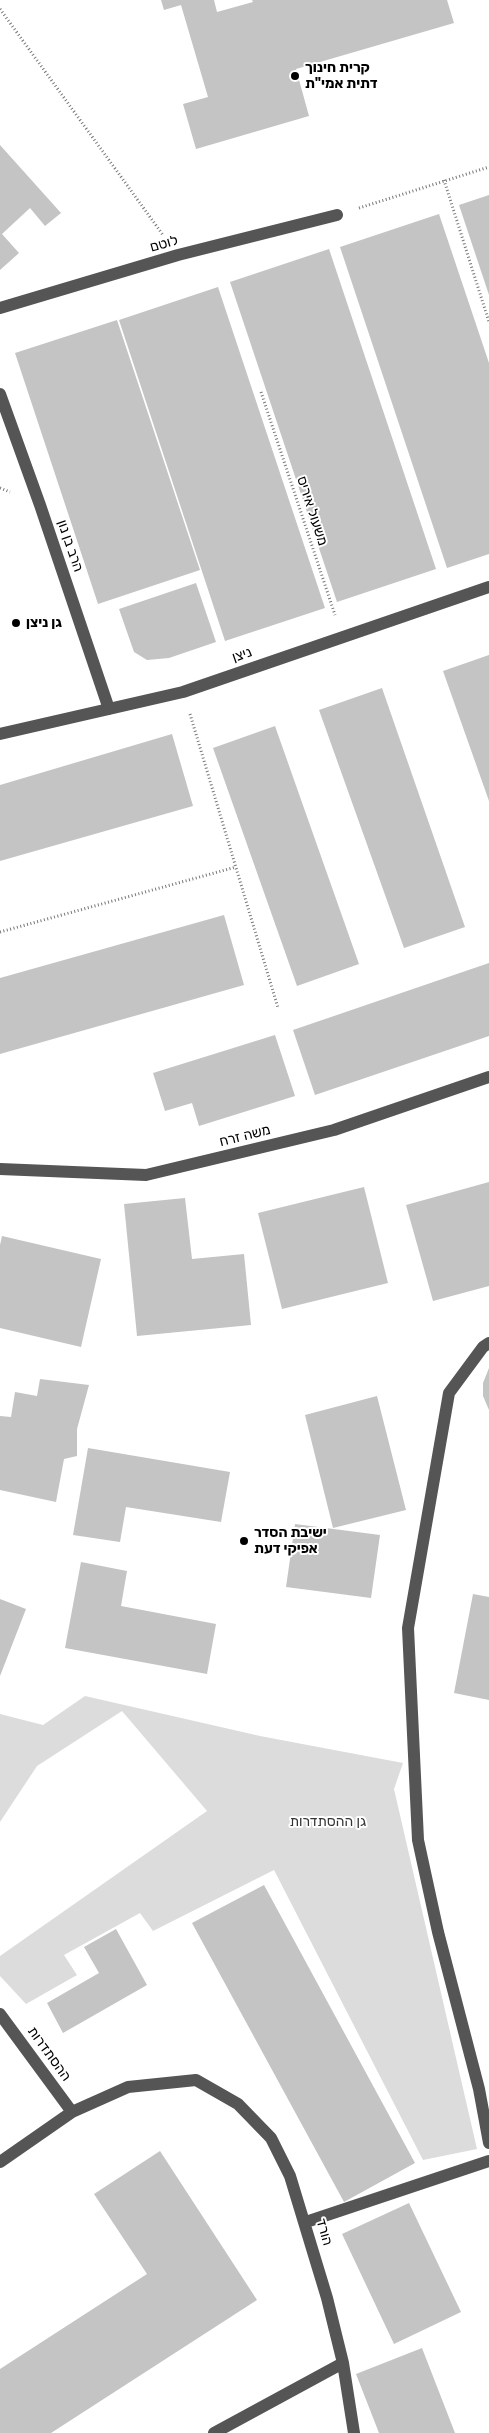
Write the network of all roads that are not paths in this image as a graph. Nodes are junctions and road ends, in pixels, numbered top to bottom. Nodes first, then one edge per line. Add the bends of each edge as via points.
1 (338, 215) road end
2 (0, 308) edge
3 (0, 394) edge
4 (489, 587) edge
5 (109, 709) junction
6 (0, 734) edge
7 (489, 1077) edge
8 (0, 1169) edge
9 (489, 1343) edge
10 (0, 2014) edge
11 (72, 2112) junction
12 (489, 2143) edge
13 (489, 2161) edge
14 (0, 2162) edge
15 (306, 2222) junction
16 (343, 2363) junction
17 (214, 2433) edge
18 (354, 2433) edge

1 - 2 street, לוטם via 178,255
3 - 5 street, הרב בן נון
4 - 5 street, ניצן via 183,692
5 - 6 street, ניצן
7 - 8 street, משה זרח via 334,1130 146,1175
9 - 12 street via 449,1393 408,1628 418,1840 479,2089
10 - 11 street, ההסתדרות
11 - 14 street
11 - 15 street, הורד via 128,2086 196,2080 238,2104 272,2138
13 - 15 street
15 - 16 street, הורד
16 - 17 street
16 - 18 street, הורד

